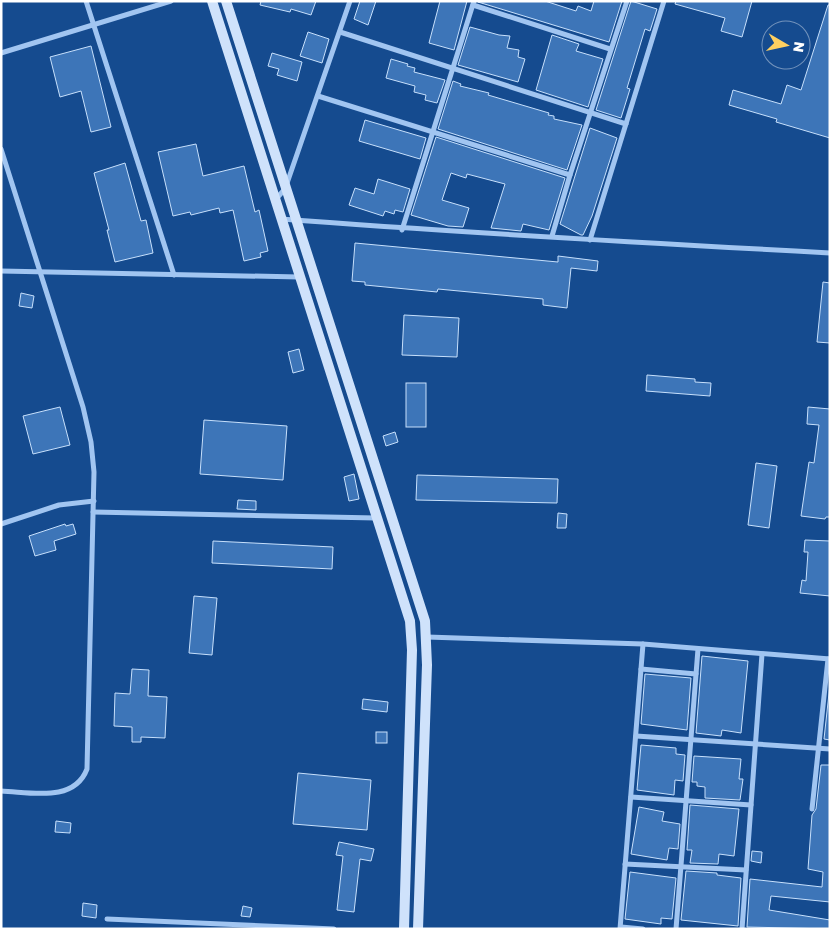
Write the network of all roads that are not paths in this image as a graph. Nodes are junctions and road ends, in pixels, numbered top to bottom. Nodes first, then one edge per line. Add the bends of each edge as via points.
1 (86, 1) edge
2 (171, 1) edge
3 (212, 1) edge
4 (226, 1) edge
5 (350, 1) edge
6 (627, 1) edge
7 (664, 1) edge
8 (474, 3) edge
9 (94, 25) junction
10 (340, 32) junction
11 (610, 49) junction
12 (1, 53) edge
13 (453, 69) junction
14 (318, 96) junction
15 (590, 113) junction
16 (626, 124) junction
17 (433, 131) junction
18 (1, 149) edge
19 (570, 175) junction
20 (285, 189) junction
21 (275, 200) junction
22 (281, 219) junction
23 (295, 220) junction
24 (402, 230) junction
25 (552, 236) junction
26 (590, 240) junction
27 (830, 253) edge
28 (1, 271) edge
29 (40, 272) junction
30 (174, 275) junction
31 (299, 277) junction
32 (94, 501) junction
33 (93, 512) junction
34 (376, 518) junction
35 (1, 524) edge
36 (427, 637) junction
37 (643, 644) junction
38 (698, 649) junction
39 (762, 654) junction
40 (829, 659) edge
41 (641, 670) junction
42 (696, 674) junction
43 (636, 736) junction
44 (691, 739) junction
45 (755, 744) junction
46 (818, 748) junction
47 (830, 749) edge
48 (1, 791) edge
49 (631, 797) junction
50 (686, 802) junction
51 (750, 805) junction
52 (812, 809) dead end
53 (626, 864) junction
54 (681, 867) junction
55 (746, 870) junction
56 (108, 918) dead end
57 (620, 928) edge
58 (334, 929) edge
59 (404, 929) edge
60 (418, 929) edge
61 (643, 929) edge
62 (676, 929) edge
63 (742, 929) edge

1 - 9 street
2 - 9 street
3 - 21 main road
4 - 20 main road
5 - 10 street
6 - 11 street
7 - 16 street
8 - 11 street
8 - 13 street
9 - 12 street
9 - 30 street
10 - 13 street
10 - 14 street
11 - 15 street
13 - 15 street
13 - 17 street
14 - 17 street
14 - 20 street
15 - 16 street
15 - 19 street
16 - 26 street
17 - 19 street
17 - 24 street
18 - 29 street
19 - 25 street
20 - 21 street
20 - 23 main road
21 - 22 main road
22 - 23 street
22 - 31 main road
23 - 24 street
23 - 36 main road via 421,607
24 - 25 street
25 - 26 street
26 - 27 street
28 - 29 street
29 - 30 street
29 - 32 street via 88,424
30 - 31 street
31 - 34 main road
32 - 33 street
32 - 35 street via 59,505
33 - 34 street
33 - 48 street via 88,769 81,781 63,792
34 - 59 main road via 406,607 412,637
36 - 37 street
36 - 60 main road
37 - 38 street
37 - 41 street
38 - 39 street
38 - 42 street
39 - 40 street
39 - 45 street
40 - 46 street
41 - 42 street
41 - 43 street
42 - 44 street
43 - 44 street
43 - 49 street
44 - 45 street
44 - 50 street
45 - 46 street
45 - 51 street
46 - 47 street
46 - 52 street
49 - 50 street
49 - 53 street
50 - 51 street
50 - 54 street
51 - 55 street
53 - 54 street
53 - 57 street
54 - 55 street
54 - 62 street
55 - 63 street
56 - 58 street
57 - 61 street

